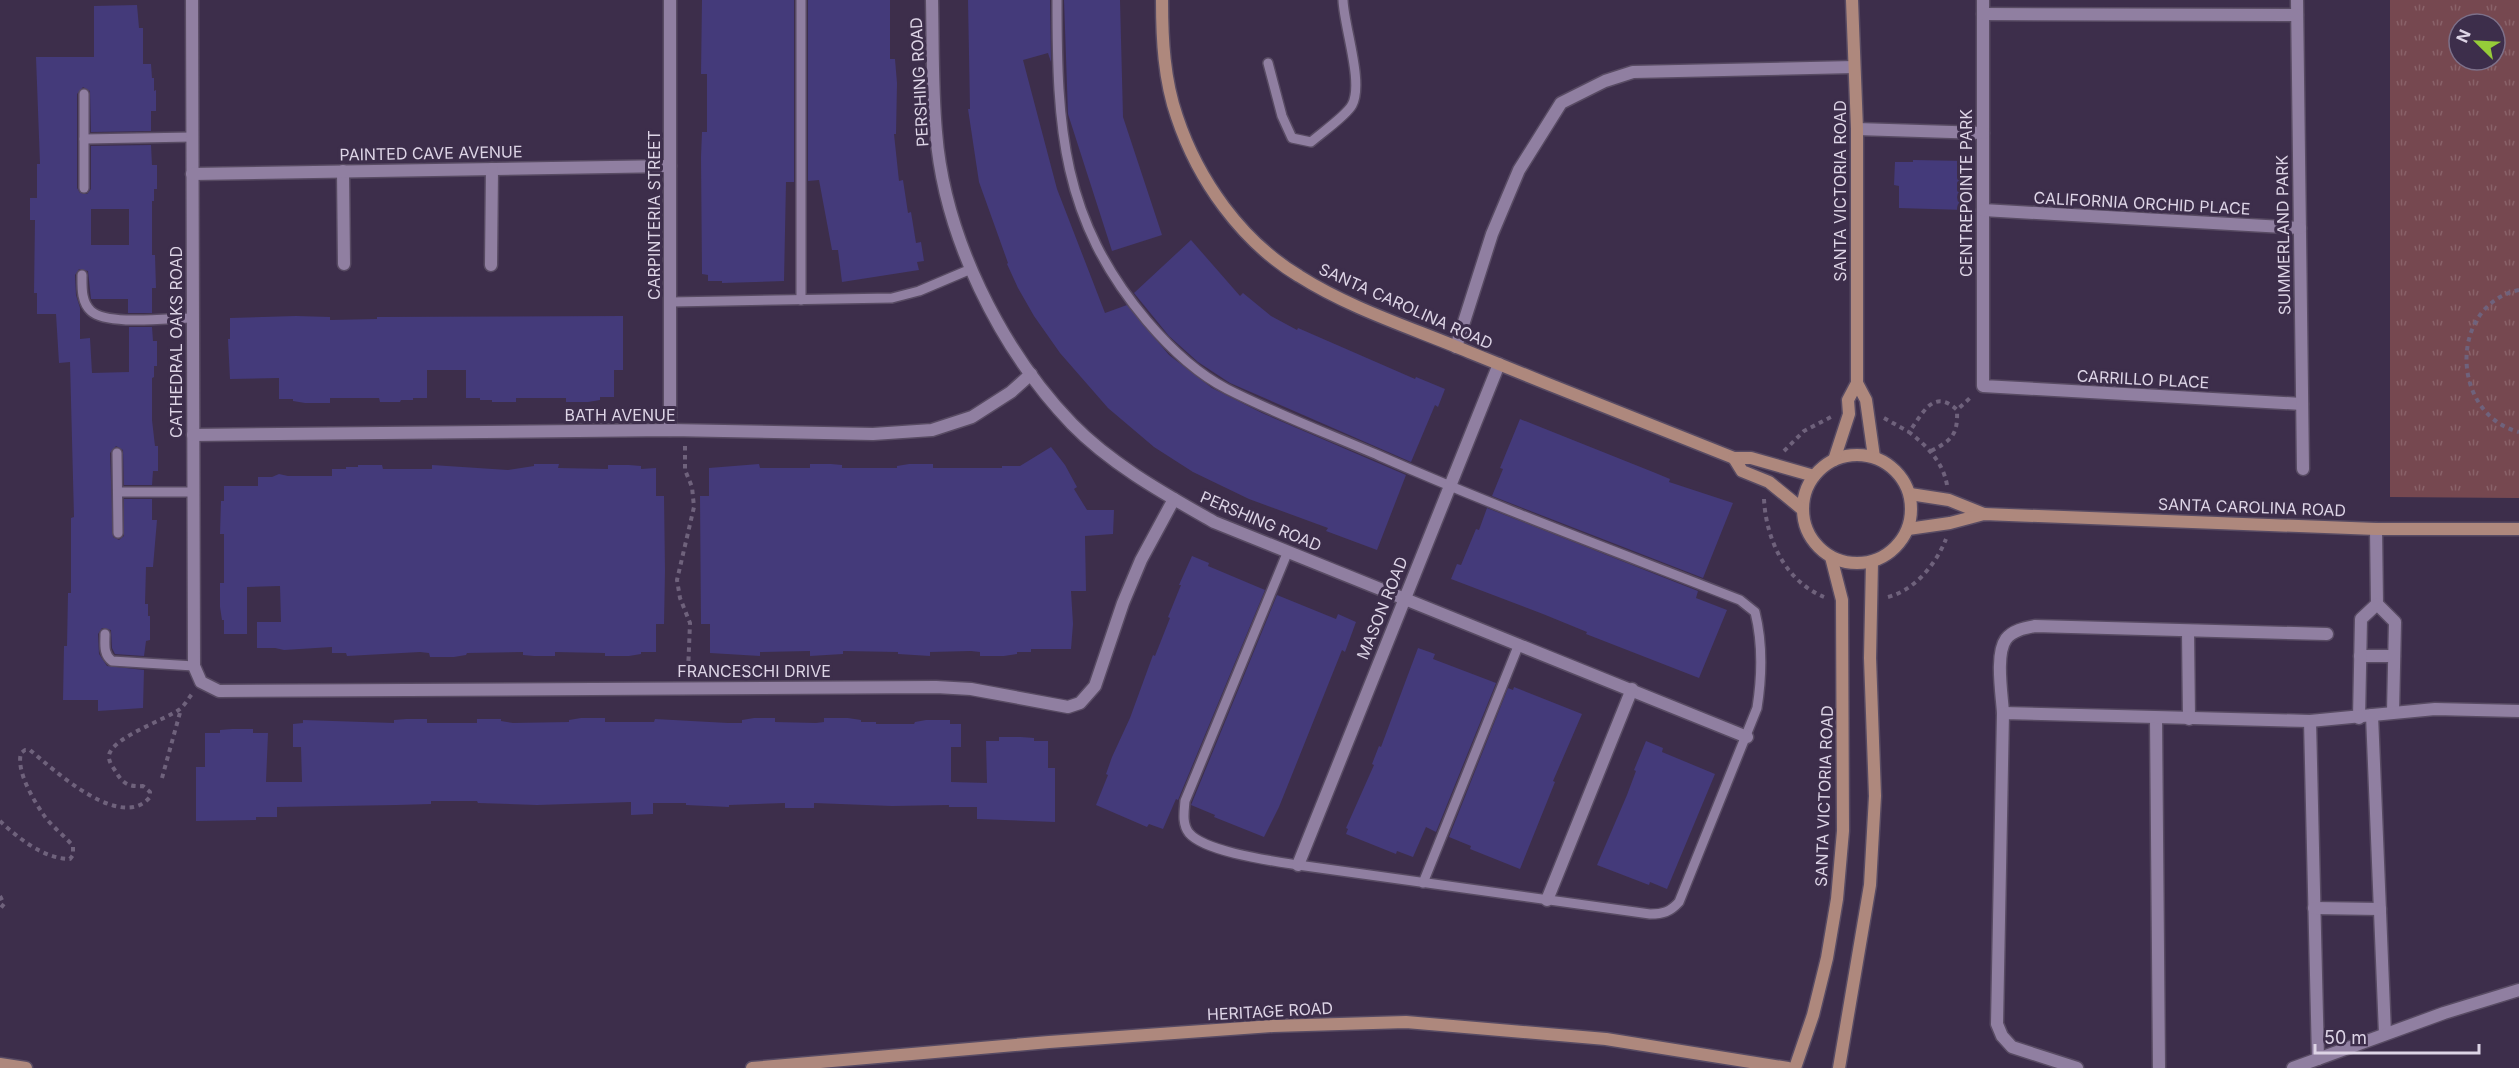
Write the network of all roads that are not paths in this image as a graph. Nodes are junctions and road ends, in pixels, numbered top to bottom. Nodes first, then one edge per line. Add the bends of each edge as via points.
1 (192, 0) edge
2 (670, 0) edge
3 (801, 0) edge
4 (932, 0) edge
5 (1057, 0) edge
6 (1162, 0) edge
7 (1343, 0) edge
8 (1852, 0) edge
9 (1983, 0) edge
10 (2297, 0) edge
11 (1983, 14) junction
12 (2297, 15) junction
13 (1268, 63) dead end
14 (1854, 67) junction
15 (84, 94) dead end
16 (1857, 129) junction
17 (1983, 133) junction
18 (192, 137) junction
19 (84, 139) junction
20 (670, 166) junction
21 (492, 169) junction
22 (343, 171) junction
23 (192, 174) junction
24 (84, 188) dead end
25 (1983, 210) junction
26 (2300, 228) junction
27 (344, 264) dead end
28 (491, 265) dead end
29 (971, 269) junction
30 (82, 275) dead end
31 (801, 300) junction
32 (671, 302) junction
33 (192, 318) junction
34 (1456, 346) junction
35 (1499, 364) junction
36 (1032, 374) junction
37 (1857, 382) junction
38 (1983, 386) joint
39 (2302, 404) junction
40 (670, 430) junction
41 (192, 435) junction
42 (117, 453) dead end
43 (1734, 458) junction
44 (1874, 458) junction
45 (1834, 460) junction
46 (2303, 469) dead end
47 (1814, 476) junction
48 (1450, 486) junction
49 (118, 492) junction
50 (193, 492) junction
51 (1910, 494) junction
52 (1174, 499) junction
53 (1802, 509) junction
54 (1984, 514) junction
55 (1908, 529) junction
56 (2376, 529) junction
57 (2519, 529) edge
58 (118, 533) dead end
59 (1288, 551) junction
60 (1831, 558) junction
61 (1872, 562) junction
62 (1404, 598) junction
63 (2378, 604) junction
64 (2188, 631) junction
65 (105, 634) dead end
66 (2327, 634) dead end
67 (1519, 644) junction
68 (2360, 656) junction
69 (2394, 656) junction
70 (194, 666) junction
71 (201, 682) joint
72 (1632, 690) junction
73 (2519, 711) edge
74 (2392, 712) junction
75 (2002, 713) junction
76 (2372, 716) junction
77 (2156, 718) junction
78 (2359, 718) junction
79 (2189, 719) junction
80 (2310, 721) junction
81 (1747, 736) junction
82 (1298, 865) junction
83 (1423, 883) junction
84 (1547, 900) junction
85 (2314, 908) junction
86 (2380, 909) junction
87 (2519, 990) edge
88 (2385, 1034) junction
89 (2318, 1059) junction
90 (0, 1064) edge
91 (26, 1068) edge
92 (752, 1068) edge
93 (1788, 1068) edge
94 (1795, 1068) edge
95 (1839, 1068) edge
96 (2077, 1068) edge
97 (2159, 1068) edge
98 (2293, 1068) edge

1 - 18 street, CATHEDRAL OAKS ROAD
2 - 20 street, CARPINTERIA STREET
3 - 31 lane
4 - 29 street, PERSHING ROAD via 936,133 946,193
5 - 48 lane via 1061,127 1071,183 1096,249 1130,301 1170,348 1225,388
6 - 34 street, SANTA CAROLINA ROAD via 1165,58 1176,115 1200,170 1241,227 1297,275 1322,290
7 - 13 lane via 1357,91 1352,106 1311,142 1292,138
8 - 14 street, SANTA VICTORIA ROAD
9 - 11 street, CENTREPOINTE PARK
10 - 12 street, SUMMERLAND PARK
11 - 12 street
11 - 17 street, CENTREPOINTE PARK
12 - 26 street, SUMMERLAND PARK
14 - 16 street, SANTA VICTORIA ROAD
14 - 34 street via 1633,72 1561,103 1519,170 1492,234
15 - 19 lane
16 - 17 street
16 - 37 street, SANTA VICTORIA ROAD
17 - 25 street, CENTREPOINTE PARK
18 - 19 lane
18 - 23 street, CATHEDRAL OAKS ROAD
19 - 24 lane
20 - 21 street, PAINTED CAVE AVENUE
20 - 32 street, CARPINTERIA STREET
21 - 22 street, PAINTED CAVE AVENUE
21 - 28 street
22 - 23 street, PAINTED CAVE AVENUE
22 - 27 street
23 - 33 street, CATHEDRAL OAKS ROAD
25 - 26 street, CALIFORNIA ORCHID PLACE
25 - 38 street, CENTREPOINTE PARK
26 - 39 street, SUMMERLAND PARK
29 - 31 lane via 892,298
29 - 36 street, PERSHING ROAD via 998,323
30 - 33 lane via 83,301 101,316
31 - 32 lane
32 - 40 street, CARPINTERIA STREET
33 - 41 street, CATHEDRAL OAKS ROAD
34 - 35 street, SANTA CAROLINA ROAD
35 - 43 street, SANTA CAROLINA ROAD
35 - 48 street, MASON ROAD
36 - 40 street, BATH AVENUE via 972,417 932,430 873,434
36 - 52 street, PERSHING ROAD via 1073,425 1115,460
37 - 44 street, SANTA VICTORIA ROAD via 1866,400
37 - 45 street, SANTA VICTORIA ROAD via 1848,400 1849,414
38 - 39 street, CARRILLO PLACE
39 - 46 street, SUMMERLAND PARK
40 - 41 street, BATH AVENUE
41 - 50 street, CATHEDRAL OAKS ROAD
42 - 49 lane
43 - 47 street, SANTA CAROLINA ROAD via 1751,458
43 - 53 street, SANTA CAROLINA ROAD via 1742,471 1768,482
44 - 45 street via 1861,455
44 - 51 street via 1896,471
45 - 47 street
47 - 53 street via 1805,491
48 - 62 street, MASON ROAD
48 - 81 lane via 1740,600 1755,612 1761,635 1761,684
49 - 50 lane
49 - 58 lane
50 - 70 street, CATHEDRAL OAKS ROAD
51 - 54 street, SANTA CAROLINA ROAD via 1948,500
51 - 55 street
52 - 59 street, PERSHING ROAD via 1214,522
52 - 71 street, FRANCESCHI DRIVE via 1141,560 1095,686 1080,703 1068,707 971,689 936,687 219,691
53 - 60 street via 1810,537
54 - 55 street, SANTA CAROLINA ROAD
54 - 56 street, SANTA CAROLINA ROAD
55 - 61 street via 1887,555
56 - 57 street, SANTA CAROLINA ROAD
56 - 63 street
59 - 62 street, PERSHING ROAD
59 - 82 lane via 1185,801 1184,818 1188,832 1198,840 1246,856
60 - 61 street via 1851,563
60 - 94 street, SANTA VICTORIA ROAD via 1842,600 1843,831 1827,958
61 - 95 street via 1870,658 1875,795 1870,885
62 - 67 street, PERSHING ROAD
62 - 82 street, MASON ROAD
63 - 68 street via 2361,619
63 - 69 street via 2395,622
64 - 66 street
64 - 75 street via 2035,626 2018,630 2000,650
64 - 79 street
65 - 70 lane via 104,649 112,662
67 - 72 street, PERSHING ROAD
67 - 83 lane
68 - 69 street
68 - 78 street
69 - 74 street
70 - 71 street, CATHEDRAL OAKS ROAD
72 - 81 street, PERSHING ROAD
72 - 84 street
73 - 74 street
74 - 76 street
75 - 77 street
75 - 96 street via 1997,1024 2012,1047
76 - 78 street
76 - 86 street
77 - 79 street
77 - 97 street
78 - 80 street
79 - 80 street
80 - 85 street
81 - 84 lane via 1679,902 1672,910 1650,914
82 - 83 lane
83 - 84 lane
85 - 86 street
85 - 89 street
86 - 88 street
87 - 88 street
88 - 89 street
89 - 98 street
90 - 91 street
92 - 93 street, HERITAGE ROAD via 1273,1026 1406,1022 1606,1039

